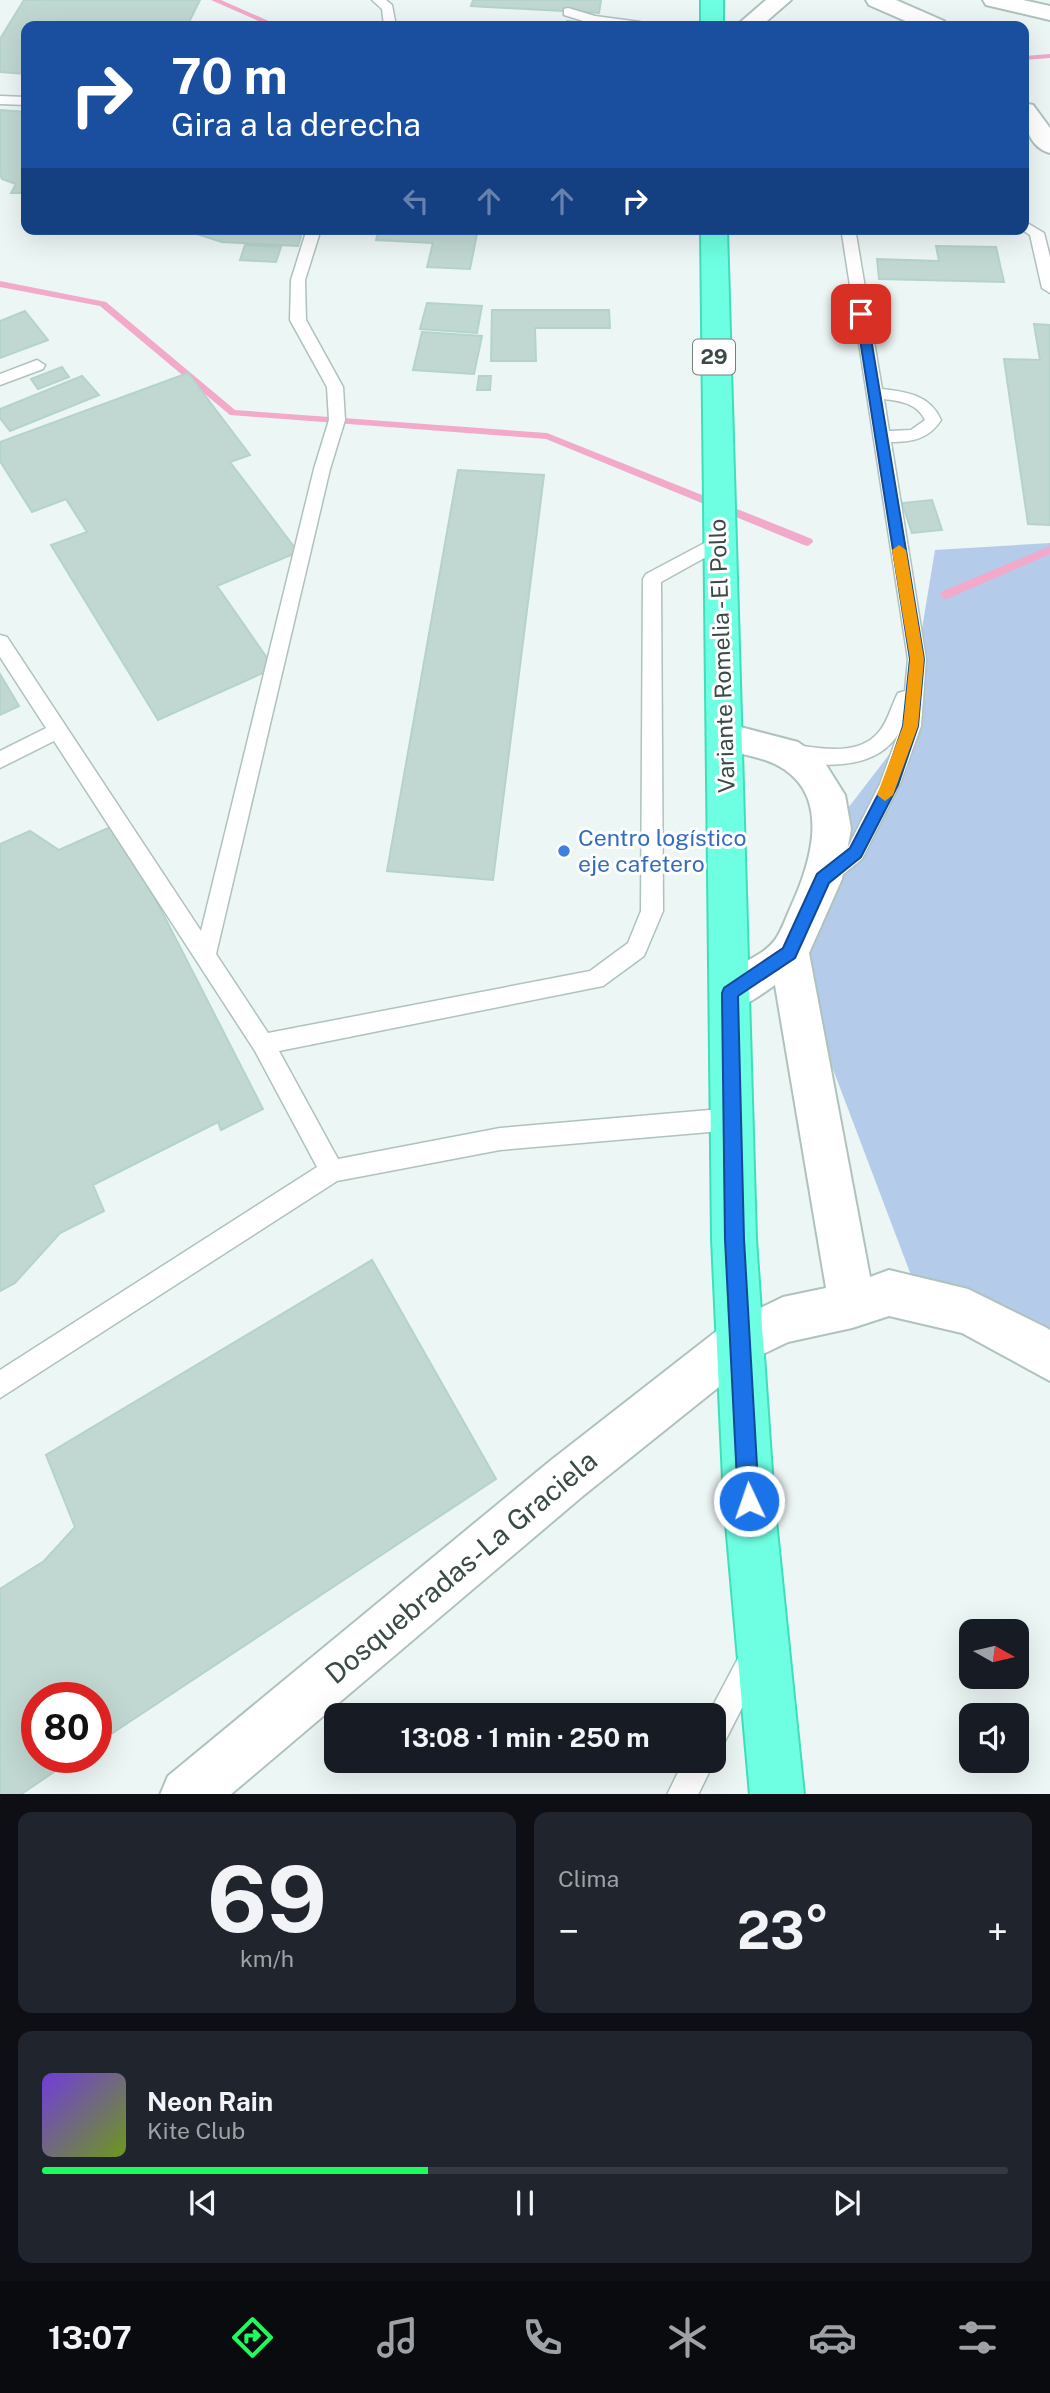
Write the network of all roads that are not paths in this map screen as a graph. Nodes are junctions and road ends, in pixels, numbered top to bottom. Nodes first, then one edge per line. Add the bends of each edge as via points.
1 (378, 0) edge
2 (712, 0) edge
3 (780, 0) edge
4 (877, 0) edge
5 (994, 0) edge
6 (568, 12) dead end
7 (1050, 13) edge
8 (389, 21) edge
9 (601, 21) edge
10 (712, 21) edge
11 (753, 21) edge
12 (925, 21) edge
13 (0, 100) edge
14 (21, 101) edge
15 (1029, 117) edge
16 (1050, 145) edge
17 (1029, 228) edge
18 (312, 235) edge
19 (713, 235) edge
20 (849, 235) edge
21 (1050, 288) edge
22 (37, 365) dead end
23 (0, 380) edge
24 (874, 394) junction
25 (881, 437) junction
26 (718, 514) junction
27 (0, 642) edge
28 (917, 659) junction
29 (58, 730) junction
30 (724, 737) junction
31 (785, 752) junction
32 (0, 760) edge
33 (823, 879) junction
34 (789, 953) junction
35 (205, 957) junction
36 (730, 993) junction
37 (262, 1044) junction
38 (733, 1119) junction
39 (332, 1171) junction
40 (852, 1305) junction
41 (739, 1342) junction
42 (1050, 1358) edge
43 (0, 1385) edge
44 (762, 1641) junction
45 (726, 1710) edge
46 (692, 1773) edge
47 (187, 1794) edge
48 (682, 1794) edge
49 (777, 1794) edge

1 - 8 lane via 388,8
2 - 10 highway
3 - 11 street
4 - 12 street
5 - 7 street
6 - 9 lane
13 - 14 lane
15 - 16 street
17 - 21 lane via 1037,233
18 - 35 lane via 298,280 298,320 335,387 337,420
19 - 26 highway, Variante Romelia - El Pollo / 29
20 - 24 lane
22 - 23 lane
24 - 25 lane
24 - 25 lane via 922,403 933,420 915,435
25 - 28 lane
26 - 30 highway, Variante Romelia - El Pollo / 29
26 - 37 lane via 652,579 652,911 636,949 596,979
27 - 29 lane
28 - 31 lane via 897,723 876,750 851,757
28 - 33 lane via 911,726 890,785 855,853
29 - 32 lane
29 - 35 lane
30 - 31 street
30 - 36 highway, Variante Romelia - El Pollo / 29
31 - 33 street via 810,769 827,795 832,829
33 - 34 street
34 - 36 street
34 - 40 street
35 - 37 lane
36 - 38 highway, Variante Romelia - El Pollo / 29
37 - 39 lane
38 - 39 lane via 500,1139
38 - 41 highway, Variante Romelia - El Pollo / 29
39 - 43 lane
40 - 41 street, Dosquebradas-La Graciela via 783,1320
40 - 42 street, Dosquebradas-La Graciela via 889,1293 920,1299 968,1312
41 - 44 highway, Variante Romelia - El Pollo / 29
41 - 47 street, Dosquebradas-La Graciela via 567,1478
44 - 45 lane
44 - 49 highway, Variante Romelia - El Pollo / 29
46 - 48 lane

